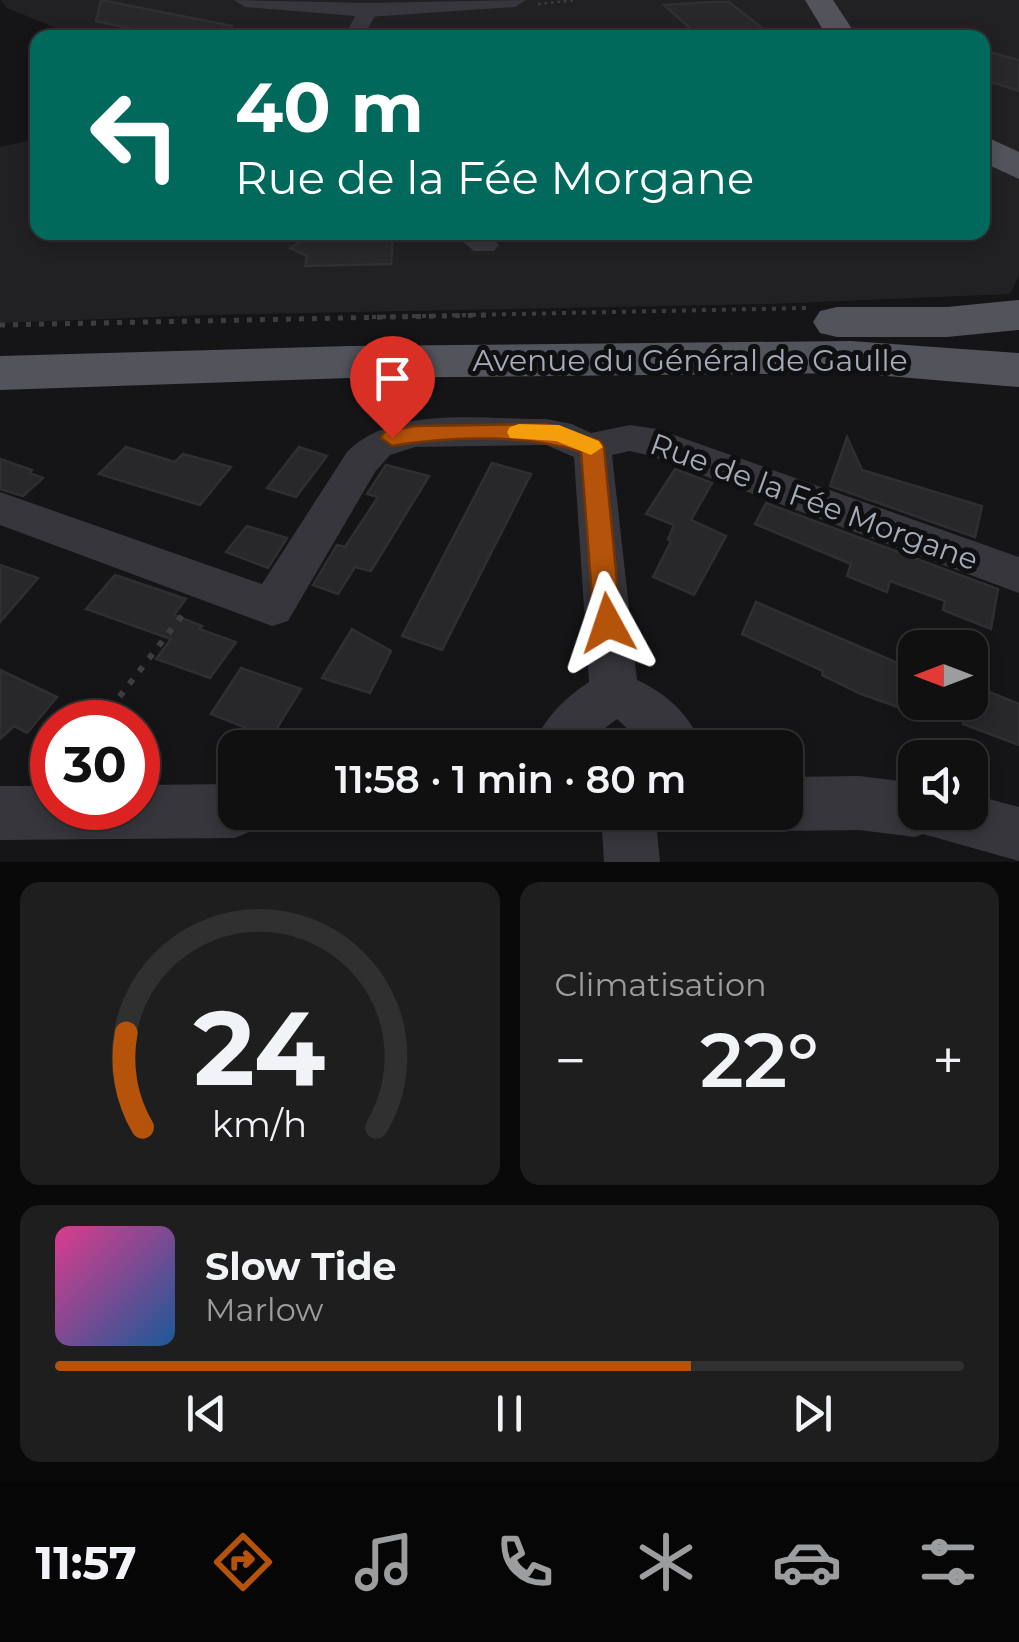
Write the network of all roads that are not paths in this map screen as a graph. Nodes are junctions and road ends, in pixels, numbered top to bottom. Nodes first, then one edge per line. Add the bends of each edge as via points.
1 (245, 0) edge
2 (515, 0) edge
3 (820, 0) edge
4 (368, 10) junction
5 (361, 30) edge
6 (838, 30) edge
7 (990, 151) edge
8 (1019, 168) edge
9 (1019, 316) edge
10 (0, 341) edge
11 (1019, 370) edge
12 (0, 373) edge
13 (592, 447) junction
14 (0, 508) edge
15 (1019, 575) edge
16 (614, 694) junction
17 (570, 730) edge
18 (668, 730) edge
19 (803, 804) edge
20 (898, 808) edge
21 (218, 811) edge
22 (0, 812) edge
23 (988, 826) edge
24 (629, 830) edge
25 (1019, 834) edge
26 (632, 862) edge

1 - 4 street
2 - 4 street
3 - 6 main road
4 - 5 street
7 - 8 main road
9 - 10 main road, Avenue du Général de Gaulle
11 - 12 main road, Avenue du Général de Gaulle via 851,357
13 - 14 street, Rue de la Fée Morgane via 546,432 414,434 377,445 272,607
13 - 15 street, Rue de la Fée Morgane via 630,438 657,443
13 - 16 street
16 - 17 street
16 - 18 street
19 - 20 street
21 - 22 street
23 - 25 street
24 - 26 street

